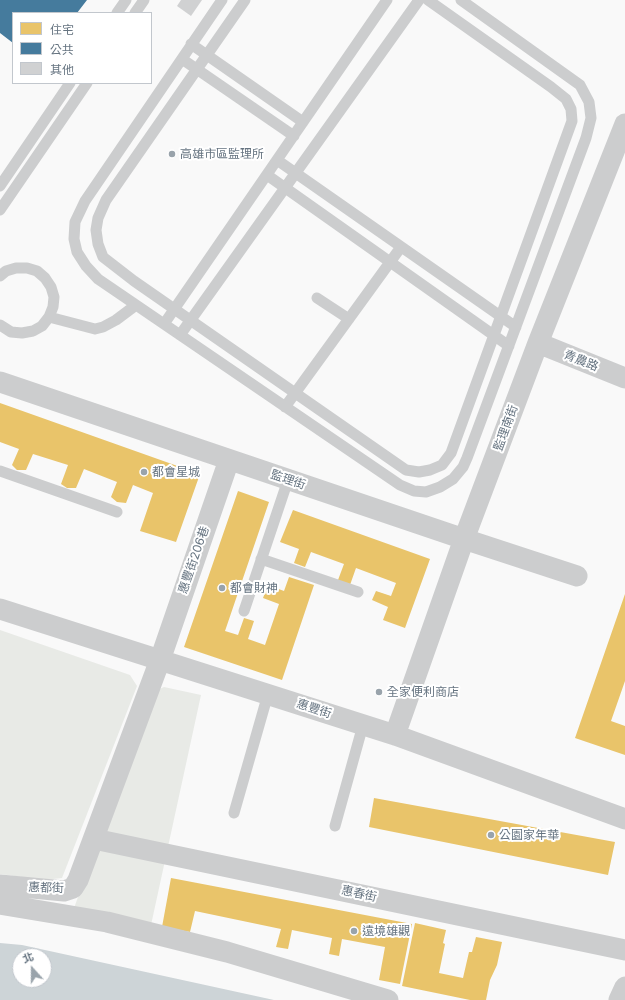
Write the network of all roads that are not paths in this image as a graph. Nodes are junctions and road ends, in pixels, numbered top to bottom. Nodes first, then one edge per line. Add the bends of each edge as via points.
1 (126, 0) edge
2 (135, 0) edge
3 (144, 0) edge
4 (222, 0) edge
5 (245, 0) edge
6 (387, 0) edge
7 (419, 0) edge
8 (428, 0) edge
9 (461, 0) edge
10 (118, 12) edge
11 (127, 12) edge
12 (136, 12) edge
13 (192, 44) junction
14 (207, 55) junction
15 (182, 59) junction
16 (197, 69) junction
17 (69, 84) edge
18 (77, 84) edge
19 (86, 84) edge
20 (303, 122) junction
21 (625, 124) edge
22 (294, 136) junction
23 (277, 160) junction
24 (296, 173) junction
25 (267, 175) junction
26 (0, 186) edge
27 (285, 188) junction
28 (0, 198) edge
29 (0, 210) edge
30 (401, 247) junction
31 (390, 262) junction
32 (0, 276) edge
33 (317, 298) dead end
34 (136, 305) junction
35 (175, 309) junction
36 (501, 317) junction
37 (49, 318) junction
38 (349, 319) junction
39 (190, 320) junction
40 (164, 324) junction
41 (0, 325) edge
42 (516, 327) junction
43 (180, 335) junction
44 (494, 336) junction
45 (538, 343) junction
46 (509, 346) junction
47 (625, 378) edge
48 (0, 382) edge
49 (295, 393) junction
50 (285, 407) junction
51 (229, 460) junction
52 (0, 471) edge
53 (288, 480) junction
54 (117, 512) dead end
55 (464, 539) junction
56 (261, 559) junction
57 (577, 576) dead end
58 (358, 592) dead end
59 (0, 609) edge
60 (244, 610) dead end
61 (160, 660) junction
62 (268, 694) junction
63 (363, 725) junction
64 (395, 735) junction
65 (234, 813) dead end
66 (625, 819) edge
67 (335, 826) dead end
68 (94, 839) junction
69 (0, 885) edge
70 (0, 904) edge
71 (625, 950) edge
72 (625, 987) edge
73 (388, 1000) edge
74 (619, 1000) edge

1 - 10 lane
2 - 11 lane
3 - 12 lane
4 - 13 lane
5 - 14 lane
6 - 20 lane
7 - 24 lane
8 - 36 lane via 552,87 566,99 571,109 572,121 566,139
9 - 42 lane via 580,84 589,102 590,118 586,138
13 - 14 lane
13 - 15 lane
14 - 16 lane
14 - 20 lane
15 - 16 lane
15 - 34 lane via 85,201 75,222 74,240 77,252 86,266 98,278
16 - 22 lane
16 - 35 lane via 106,200 96,230 102,257
17 - 26 lane
18 - 28 lane
19 - 29 lane
20 - 22 lane
21 - 45 street, 監理南街
22 - 23 lane
23 - 24 lane
23 - 25 lane
24 - 27 lane
24 - 30 lane
25 - 27 lane
25 - 35 lane
27 - 31 lane
27 - 39 lane
30 - 31 lane
30 - 36 lane
31 - 38 lane
31 - 44 lane
32 - 37 lane via 16,268 37,271 51,287 54,297
33 - 38 lane
34 - 37 lane via 116,320 95,329
34 - 40 lane
35 - 39 lane
35 - 40 lane
36 - 42 lane
36 - 44 lane
37 - 41 lane via 42,326 22,333 11,332
38 - 49 lane
39 - 43 lane
39 - 49 lane
40 - 43 lane
42 - 46 lane
43 - 50 lane
44 - 46 lane
44 - 49 lane via 451,453 442,465 430,470 406,470
45 - 47 street, 青農路
45 - 55 street, 監理南街
46 - 50 lane via 463,467 453,479 426,492 414,491 400,485
48 - 51 street, 監理街
49 - 50 lane
51 - 53 street, 監理街
51 - 61 street, 惠豐街206巷
52 - 54 lane
53 - 55 street, 監理街
53 - 56 lane
55 - 57 street, 監理街
55 - 64 street, 監理南街
56 - 58 lane
56 - 60 lane
59 - 61 street, 惠豐街
61 - 62 street, 惠豐街
61 - 68 street, 惠豐街206巷
62 - 63 street, 惠豐街
62 - 65 lane
63 - 64 street, 惠豐街
63 - 67 lane
64 - 66 street, 惠豐街
68 - 69 street, 惠都街 via 73,888 64,891
68 - 71 street, 惠春街
70 - 73 street via 107,922 227,952
72 - 74 street

